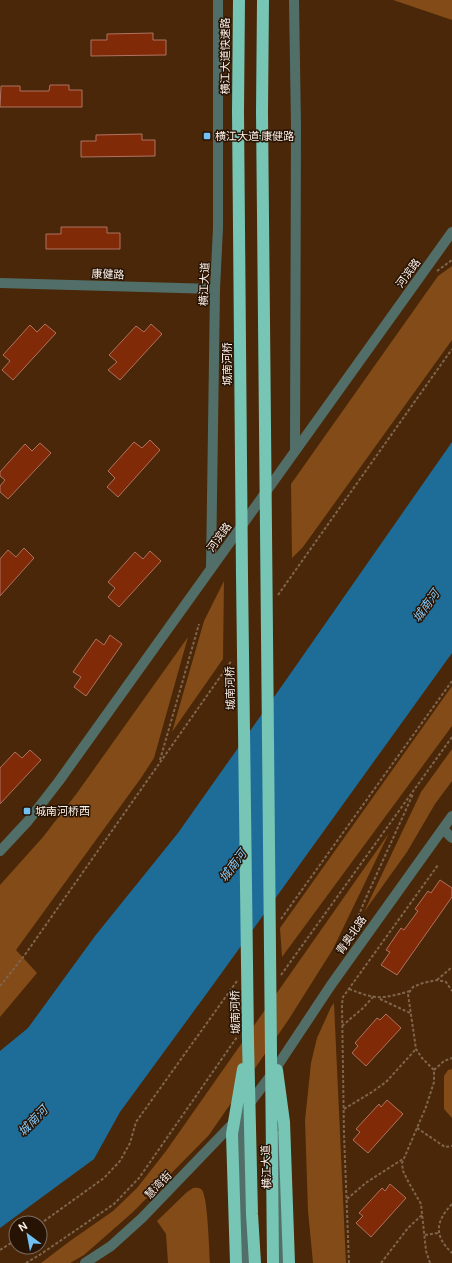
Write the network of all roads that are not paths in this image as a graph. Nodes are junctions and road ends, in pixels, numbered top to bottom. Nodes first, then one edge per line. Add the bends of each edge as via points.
1 (218, 0) edge
2 (239, 0) edge
3 (263, 0) edge
4 (294, 0) edge
5 (238, 112) joint
6 (452, 232) edge
7 (0, 283) edge
8 (215, 289) junction
9 (295, 451) junction
10 (211, 568) junction
11 (452, 816) edge
12 (443, 829) junction
13 (452, 838) edge
14 (0, 851) edge
15 (270, 1012) junction
16 (243, 1039) junction
17 (274, 1070) junction
18 (241, 1115) junction
19 (85, 1263) edge
20 (236, 1263) edge
21 (245, 1263) edge
22 (255, 1263) edge
23 (273, 1263) edge
24 (282, 1263) edge
25 (289, 1263) edge

1 - 8 street, 横江大道 via 218,228
2 - 5 highway, 横江大道快速路
3 - 15 highway, bridge
4 - 9 street
5 - 16 highway, 城南河桥, bridge
6 - 9 street, 河滨路
7 - 8 street, 康健路
8 - 10 street, 横江大道
9 - 10 street, 河滨路
10 - 14 street, 河滨路 via 59,781 28,821
11 - 12 street, 青奥北路
12 - 13 street
12 - 17 street, 青奥北路 via 335,979
15 - 23 highway, bridge
15 - 25 highway, bridge via 284,1122
16 - 20 highway, bridge via 232,1134
16 - 22 highway, 城南河桥, bridge
17 - 18 street, 青奥北路
17 - 24 street, 横江大道
18 - 19 street, 慧湾街 via 142,1218 111,1246
18 - 21 street

